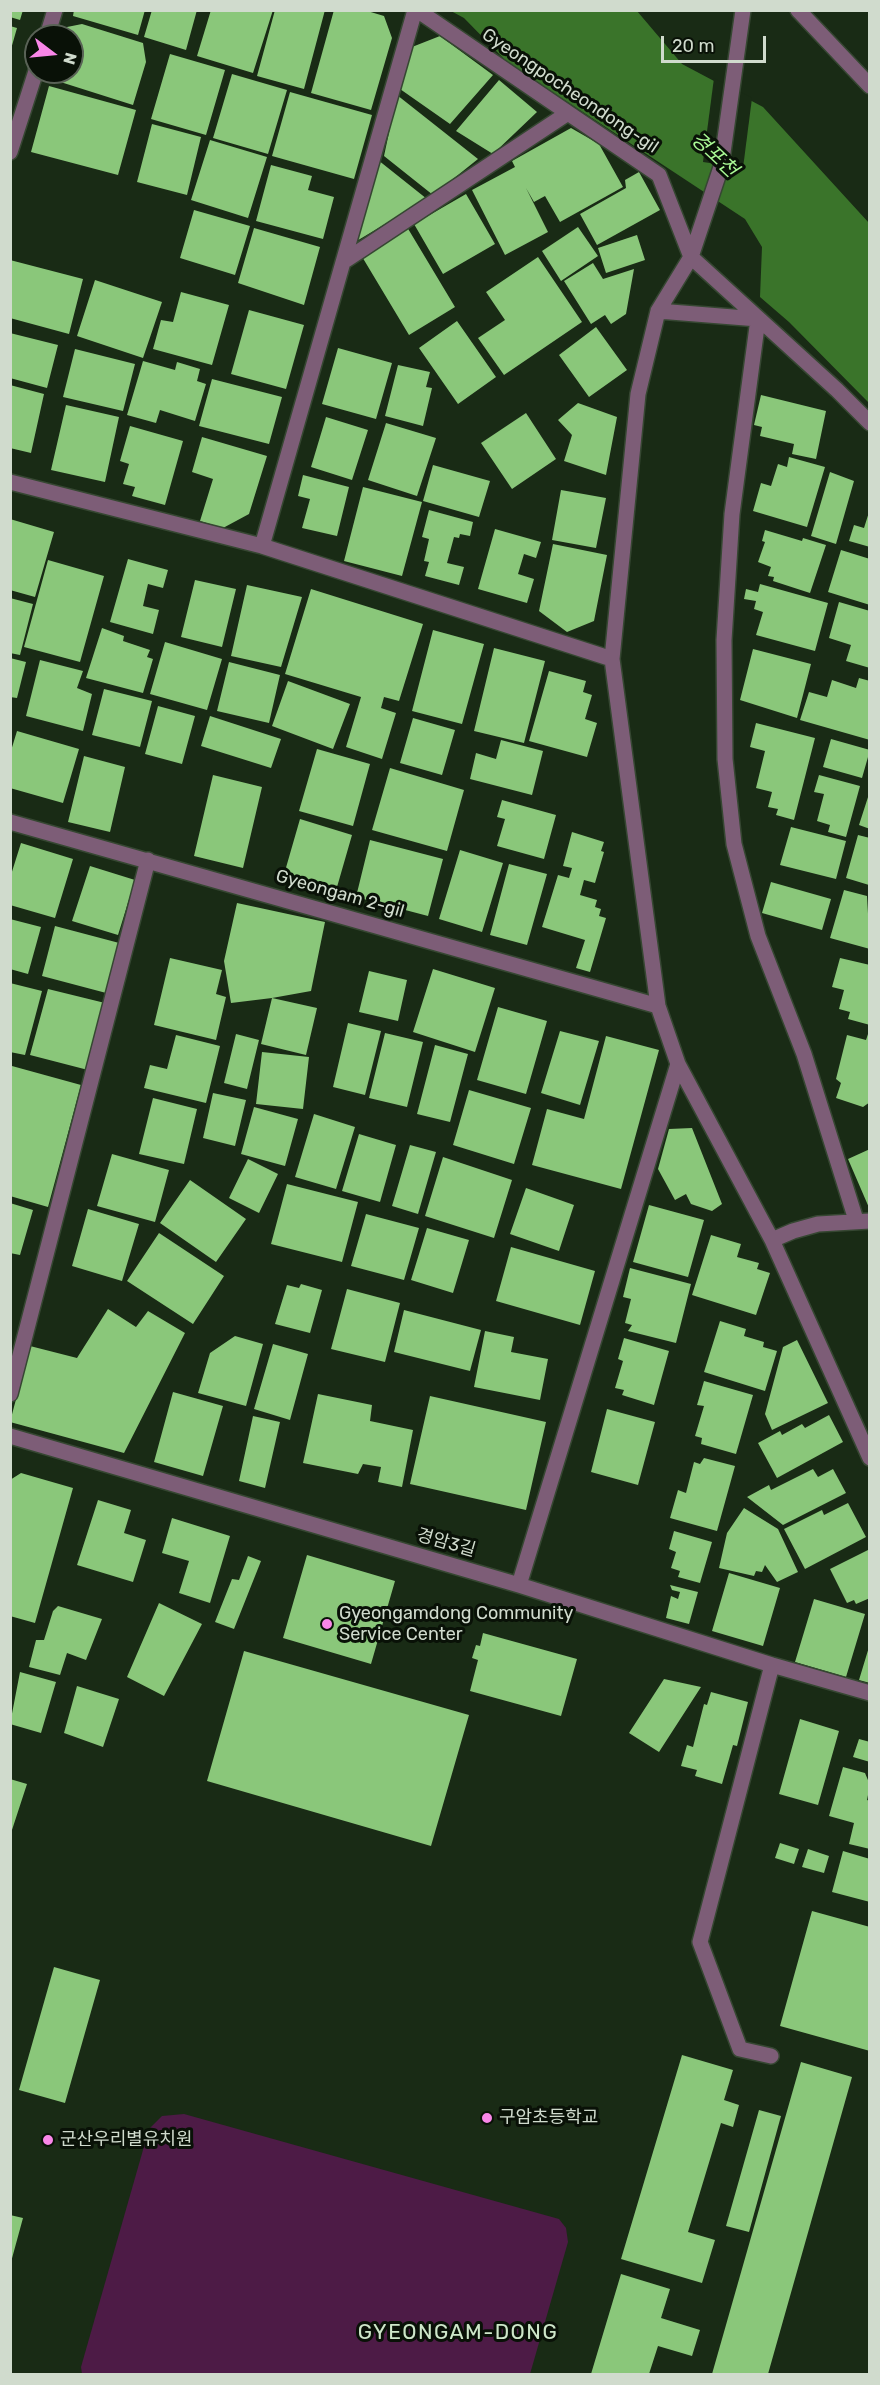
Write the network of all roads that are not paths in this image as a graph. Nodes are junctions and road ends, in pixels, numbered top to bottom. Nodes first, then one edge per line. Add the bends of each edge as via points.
1 (416, 10) edge
2 (798, 10) edge
3 (743, 14) edge
4 (32, 84) edge
5 (870, 86) edge
6 (568, 113) junction
7 (10, 152) edge
8 (691, 257) junction
9 (346, 260) junction
10 (658, 311) junction
11 (758, 319) junction
12 (870, 423) edge
13 (10, 482) edge
14 (262, 546) junction
15 (612, 659) junction
16 (10, 822) edge
17 (148, 860) junction
18 (658, 1006) junction
19 (678, 1064) junction
20 (862, 1220) edge
21 (772, 1240) junction
22 (10, 1394) edge
23 (10, 1436) edge
24 (870, 1458) edge
25 (519, 1585) junction
26 (771, 1665) junction
27 (870, 1692) edge
28 (771, 2056) dead end

1 - 6 street, Gyeongpocheondong-gil
1 - 9 street
2 - 5 street
3 - 8 street via 721,167
4 - 7 street
6 - 8 street, Gyeongpocheondong-gil via 659,175
6 - 9 street
8 - 10 street
8 - 11 street, Gyeongpocheondong-gil
9 - 14 street
10 - 11 street
10 - 15 street via 638,394
11 - 12 street, Gyeongpocheondong-gil
11 - 20 street via 732,514 724,640 725,759 733,833 758,936
13 - 14 street
14 - 15 street
15 - 18 street
16 - 17 street, Gyeongam 2-gil
17 - 18 street, Gyeongam 2-gil
17 - 22 street
18 - 19 street
19 - 21 street
19 - 25 street
20 - 21 street via 818,1224
21 - 24 street
23 - 25 street, 경암3길
25 - 26 street, 경암3길
26 - 27 street, 경암3길
26 - 28 street via 700,1942 740,2049

